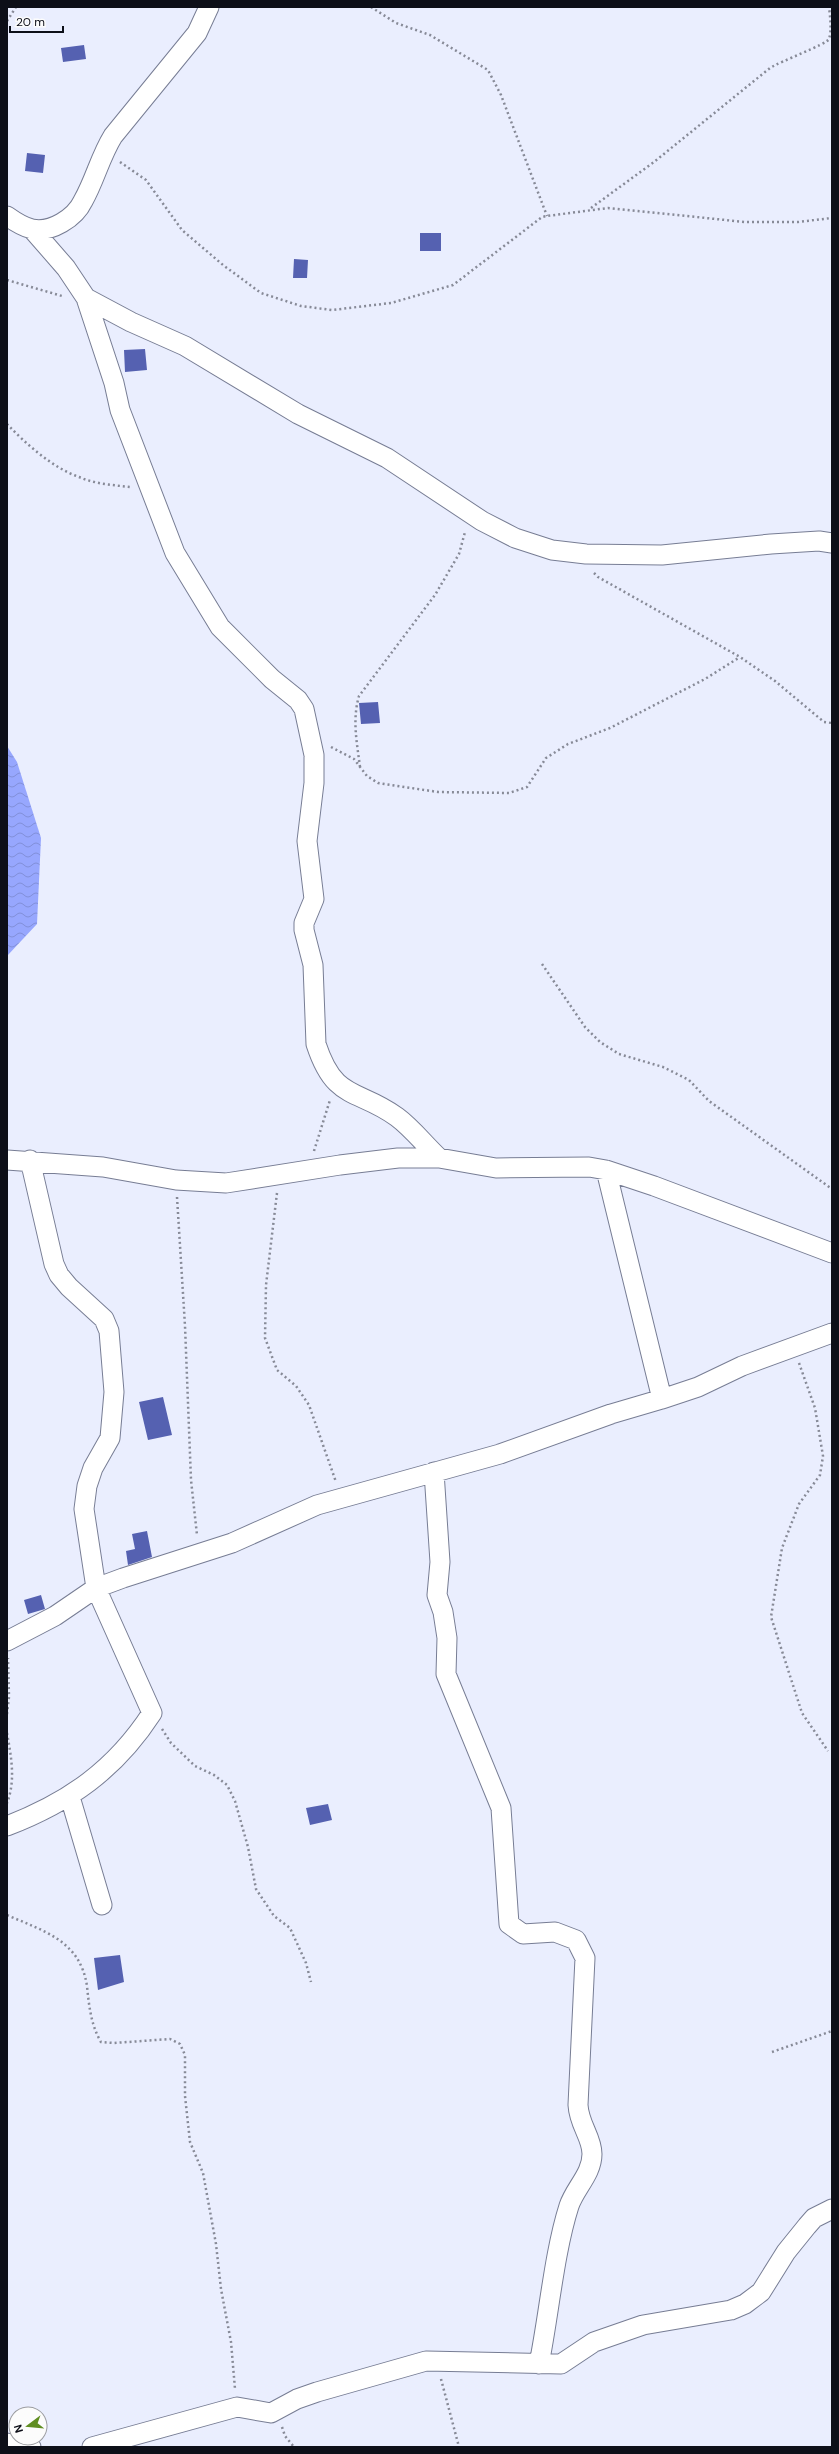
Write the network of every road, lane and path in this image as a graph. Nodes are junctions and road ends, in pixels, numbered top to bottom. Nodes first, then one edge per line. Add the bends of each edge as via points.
1 (16, 7) edge
2 (209, 7) edge
3 (371, 7) edge
4 (830, 7) edge
5 (7, 21) edge
6 (104, 151) junction
7 (590, 208) junction
8 (7, 216) edge
9 (548, 216) junction
10 (832, 218) edge
11 (32, 229) junction
12 (7, 280) edge
13 (86, 298) junction
14 (7, 424) edge
15 (149, 488) junction
16 (467, 510) junction
17 (832, 543) edge
18 (576, 553) junction
19 (740, 657) junction
20 (832, 723) edge
21 (311, 734) junction
22 (360, 768) junction
23 (542, 964) dead end
24 (333, 1080) junction
25 (440, 1158) junction
26 (7, 1160) edge
27 (30, 1160) junction
28 (308, 1170) junction
29 (606, 1170) junction
30 (279, 1175) junction
31 (176, 1180) junction
32 (832, 1189) edge
33 (832, 1253) edge
34 (832, 1333) edge
35 (784, 1350) junction
36 (662, 1400) junction
37 (434, 1472) junction
38 (340, 1498) junction
39 (194, 1555) junction
40 (96, 1588) junction
41 (9, 1640) edge
42 (152, 1713) junction
43 (7, 1714) edge
44 (7, 1733) edge
45 (828, 1751) dead end
46 (70, 1797) junction
47 (7, 1803) edge
48 (7, 1826) edge
49 (102, 1905) dead end
50 (7, 1915) edge
51 (311, 1982) dead end
52 (832, 2031) edge
53 (772, 2052) dead end
54 (832, 2209) edge
55 (451, 2361) junction
56 (539, 2364) junction
57 (237, 2407) junction
58 (271, 2414) junction
59 (7, 2443) edge
60 (31, 2447) edge
61 (92, 2447) edge
62 (294, 2447) edge
63 (459, 2447) edge

1 - 5 path
2 - 6 street via 197,33 122,124
3 - 9 path via 396,23 430,35 488,70 501,95 515,137
4 - 7 path via 830,36 826,43 784,59 770,68 654,162
6 - 9 path via 146,180 182,230 223,264 261,293 301,306 332,310 391,303 453,285 542,217
6 - 11 street via 86,196 77,210 53,227
7 - 9 path
7 - 10 path via 676,213 745,222 798,222
8 - 11 street
11 - 13 street via 66,268
12 - 13 path via 73,299
13 - 15 street via 106,355 120,410
13 - 16 street via 192,350 298,414 387,458
14 - 15 path via 50,460 78,477 109,485
15 - 21 street via 175,553 204,603 220,627 237,645 298,700 304,709
16 - 18 street via 515,538 552,550
16 - 22 path via 465,534 459,554 417,620 358,696 355,728
17 - 18 street via 787,543 662,555
18 - 19 path via 598,577
19 - 20 path via 775,681 824,722
19 - 22 path via 705,679 610,728 568,744 546,758 527,787 509,793 438,792 394,787 378,783 366,776
21 - 22 path via 354,759
21 - 24 street via 314,783 307,841 314,899 304,923 304,930 313,965 316,1044
23 - 32 path via 585,1027 600,1042 619,1054 663,1067 689,1080 709,1101
24 - 25 street via 350,1093 396,1116
24 - 28 path
25 - 28 street via 371,1161
25 - 29 street via 496,1168 573,1166
26 - 27 street
27 - 31 street via 103,1167
27 - 40 street via 59,1275 104,1319 111,1343 114,1392 110,1438 93,1468 84,1509
28 - 30 street
29 - 33 street
29 - 36 street
30 - 31 street via 226,1183
30 - 38 path via 266,1285 265,1338 277,1370 296,1386 309,1405
31 - 39 path via 191,1480 197,1541
34 - 35 street
35 - 36 street
35 - 45 path via 792,1355 801,1367 814,1408 823,1456 820,1475 800,1504 782,1548 771,1618 802,1713
36 - 37 street via 611,1414 500,1454
37 - 38 street
37 - 56 street via 440,1562 437,1595 443,1612 446,1638 446,1674 501,1808 509,1924 523,1934 555,1932 576,1940 585,1958 578,2105 579,2119 589,2138 592,2153 590,2167 569,2205
38 - 39 street via 292,1515 238,1540
39 - 40 street
40 - 41 street via 74,1604
40 - 42 street
41 - 43 path via 10,1697
42 - 46 street via 140,1732 116,1758 91,1783
42 - 51 path via 171,1743 190,1761 227,1785 235,1800 256,1889 274,1916 290,1928 306,1963
44 - 47 path via 13,1768 11,1793
46 - 48 street
46 - 49 street
50 - 57 path via 47,1931 71,1950 82,1966 93,2028 101,2042 170,2039 180,2044 185,2055 185,2096 190,2142 203,2172 216,2244 220,2289 231,2342
52 - 53 path
54 - 56 street via 814,2218 786,2252 761,2292 745,2304 731,2310 643,2325 594,2342 561,2364
55 - 56 street
55 - 58 street via 426,2361 343,2384 297,2399
55 - 63 path via 440,2380
57 - 58 street
57 - 61 street
58 - 62 path via 277,2418
59 - 60 street

